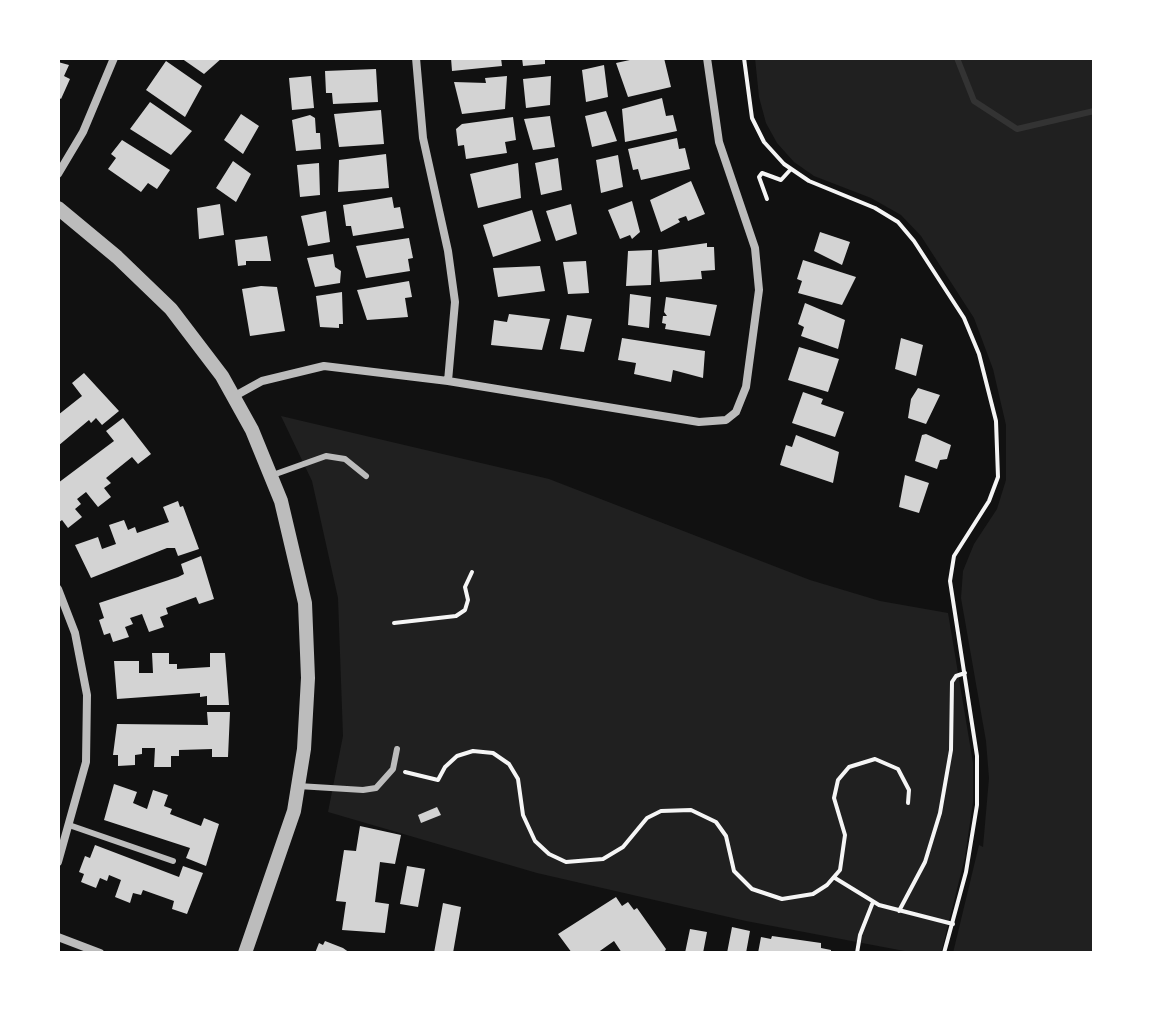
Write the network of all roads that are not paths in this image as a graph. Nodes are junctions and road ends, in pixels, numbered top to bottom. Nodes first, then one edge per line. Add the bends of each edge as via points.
1 (114, 58) edge
2 (416, 58) edge
3 (707, 58) edge
4 (58, 174) edge
5 (58, 208) edge
6 (448, 381) junction
7 (233, 397) junction
8 (270, 476) junction
9 (366, 476) dead end
10 (58, 589) edge
11 (397, 749) dead end
12 (298, 786) junction
13 (69, 825) junction
14 (173, 861) dead end
15 (58, 862) edge
16 (58, 937) edge
17 (100, 953) edge
18 (245, 953) edge

1 - 4 street via 83,132
2 - 6 street via 423,138 455,302
3 - 6 street via 719,142 755,248 759,290 746,387 736,412 726,420 699,422
5 - 7 street via 171,309
6 - 7 street via 324,366 262,381
7 - 8 street
8 - 9 lane via 326,456 345,459
8 - 12 street via 305,603 308,678
10 - 13 street via 75,633 87,695 86,762
11 - 12 lane via 393,769 376,788
12 - 18 street via 273,880
13 - 14 lane
13 - 15 street
16 - 17 street

